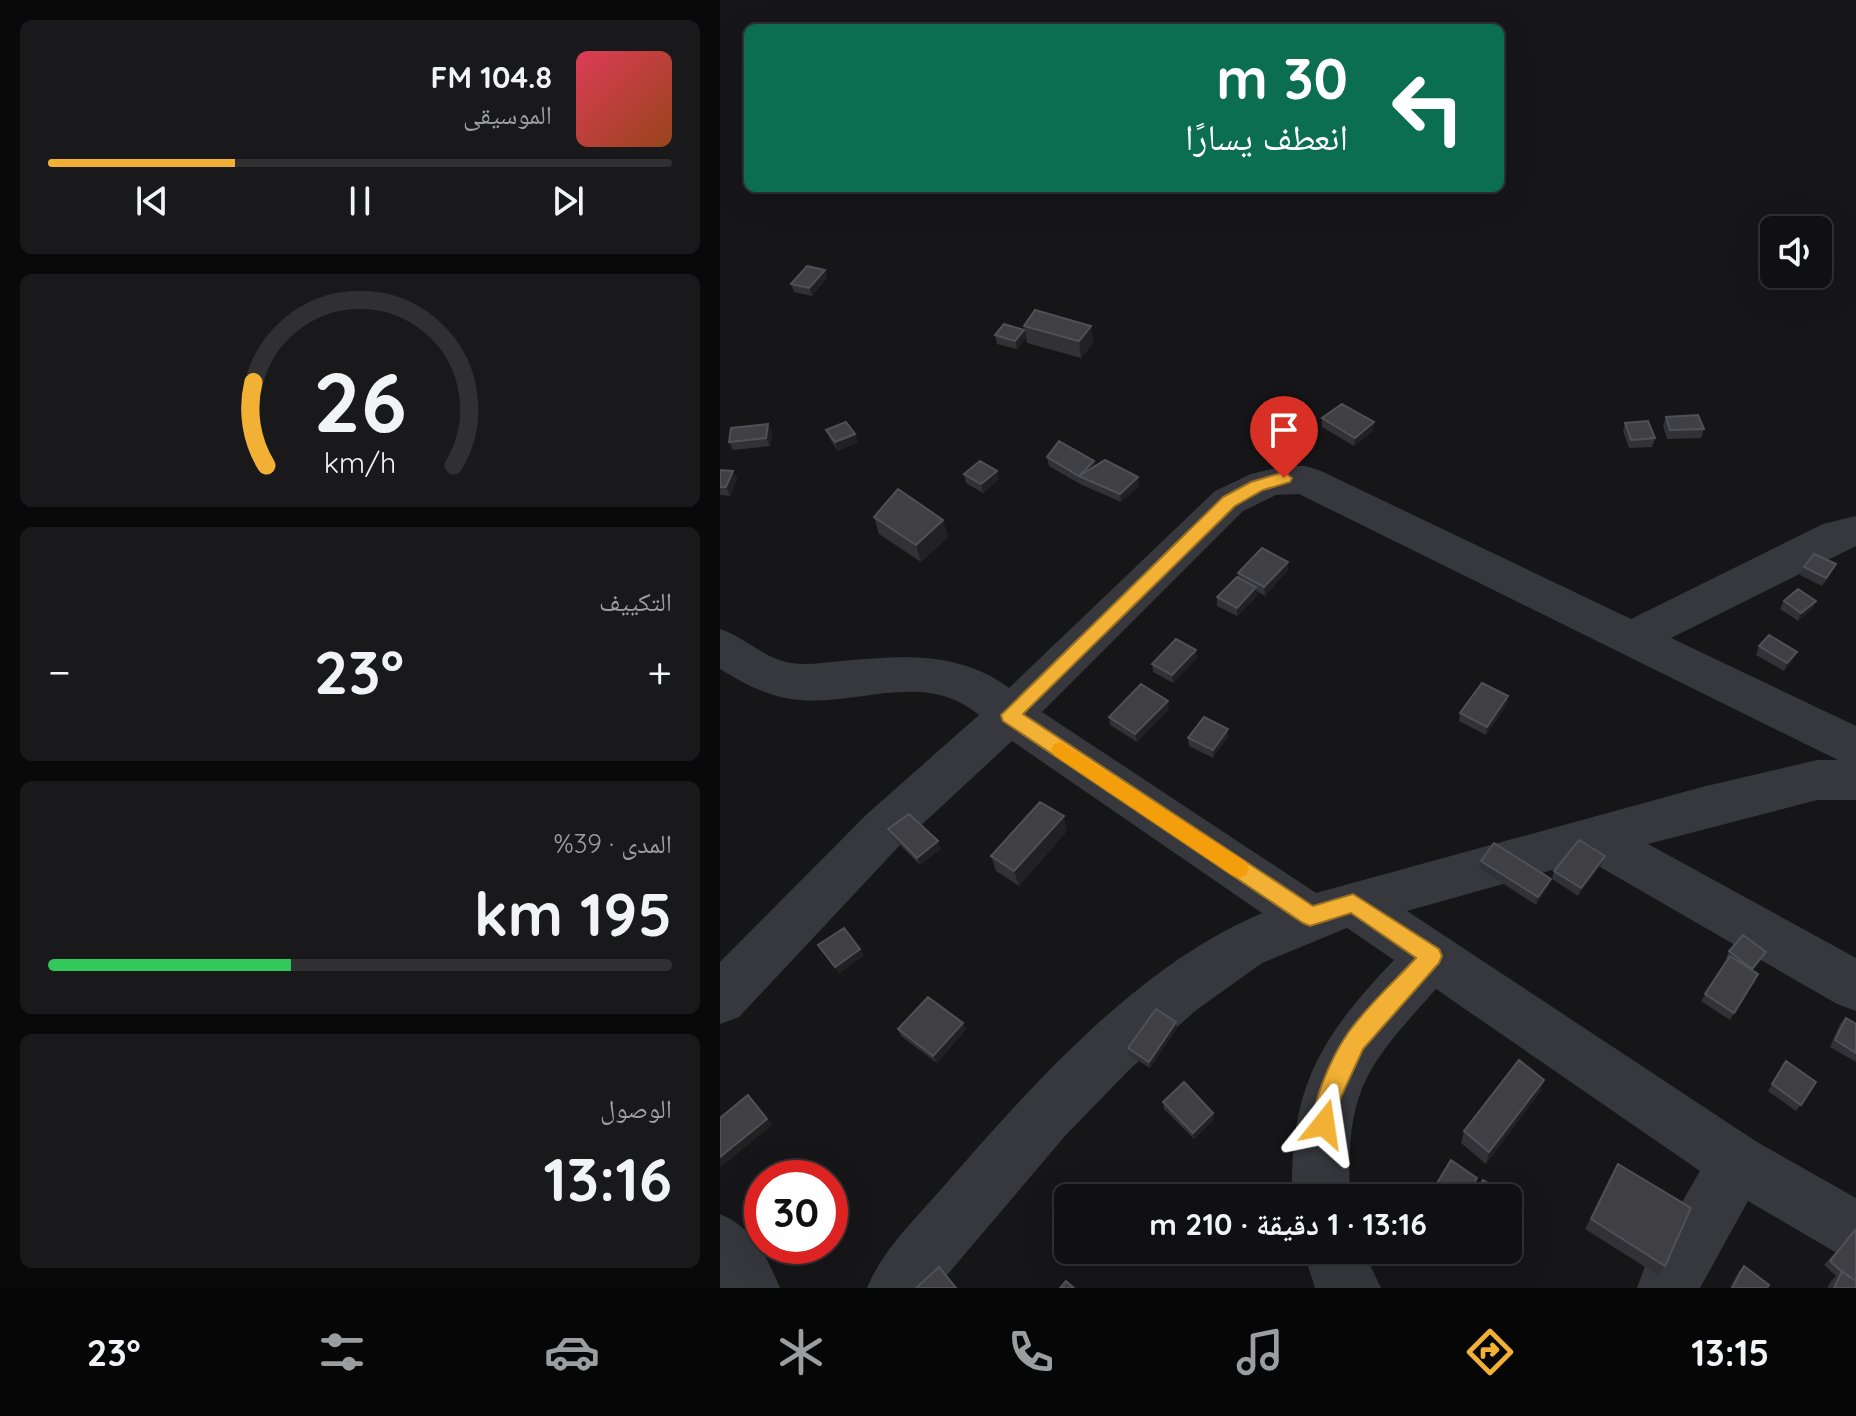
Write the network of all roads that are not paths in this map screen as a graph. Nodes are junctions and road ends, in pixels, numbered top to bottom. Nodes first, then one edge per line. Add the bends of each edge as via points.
1 (1856, 531) edge
2 (1632, 638) junction
3 (720, 646) edge
4 (1010, 715) junction
5 (1856, 747) edge
6 (1856, 780) edge
7 (1594, 839) junction
8 (1332, 910) junction
9 (1431, 956) junction
10 (1856, 986) edge
11 (720, 999) edge
12 (1737, 1162) junction
13 (1320, 1184) edge
14 (1856, 1231) edge
15 (720, 1244) edge
16 (1336, 1264) edge
17 (750, 1288) edge
18 (897, 1288) edge
19 (1351, 1288) edge
20 (1667, 1288) edge

1 - 2 street via 1838,535
2 - 4 street via 1305,480 1284,478 1229,501
2 - 5 street
3 - 4 street via 768,675 798,683 916,672 942,676 985,692
4 - 8 street
4 - 11 street via 884,829
6 - 7 street via 1817,780
7 - 8 street
7 - 10 street
8 - 9 street
8 - 18 street via 1263,937 1211,966 1087,1070 1010,1151
9 - 12 street
9 - 13 street via 1355,1042 1328,1098 1319,1151
12 - 14 street
12 - 20 street
15 - 17 street
16 - 19 street

